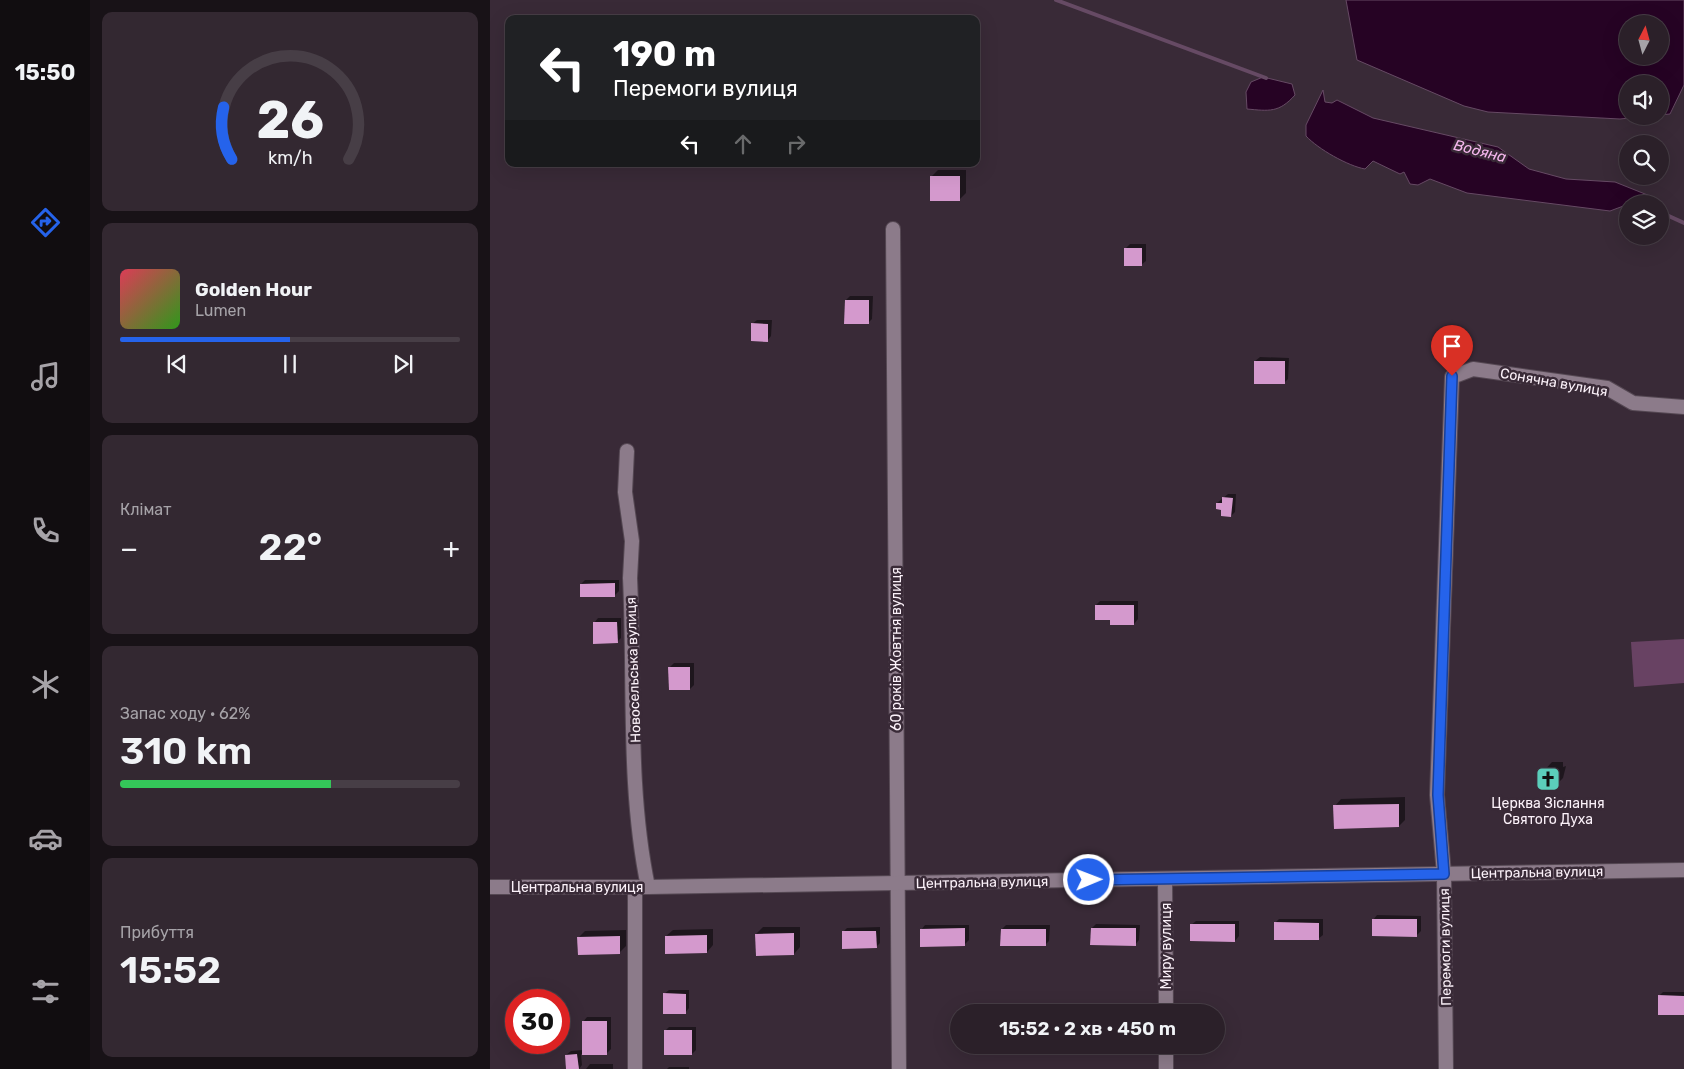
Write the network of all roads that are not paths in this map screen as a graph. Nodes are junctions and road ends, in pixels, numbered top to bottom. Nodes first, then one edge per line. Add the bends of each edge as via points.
1 (893, 229) dead end
2 (1452, 376) joint
3 (1684, 407) edge
4 (627, 452) dead end
5 (1684, 870) edge
6 (1444, 874) junction
7 (1165, 879) junction
8 (898, 884) junction
9 (490, 886) edge
10 (641, 888) junction
11 (1166, 1004) edge
12 (1166, 1054) edge
13 (635, 1069) edge
14 (900, 1069) edge
15 (1166, 1069) edge
16 (1446, 1069) edge

1 - 8 street, 60 років Жовтня вулиця
2 - 3 street, Сонячна вулиця via 1473,369 1607,388 1633,403
2 - 6 street, Перемоги вулиця via 1438,795
4 - 10 street, Новосельська вулиця
5 - 6 street, Центральна вулиця
6 - 7 street, Центральна вулиця
6 - 16 street, Перемоги вулиця
7 - 8 street, Центральна вулиця
7 - 11 street, Миру вулиця
8 - 10 street, Центральна вулиця
8 - 14 street, 60 років Жовтня вулиця
9 - 10 street, Центральна вулиця
10 - 13 street, Новосельська вулиця
12 - 15 street

